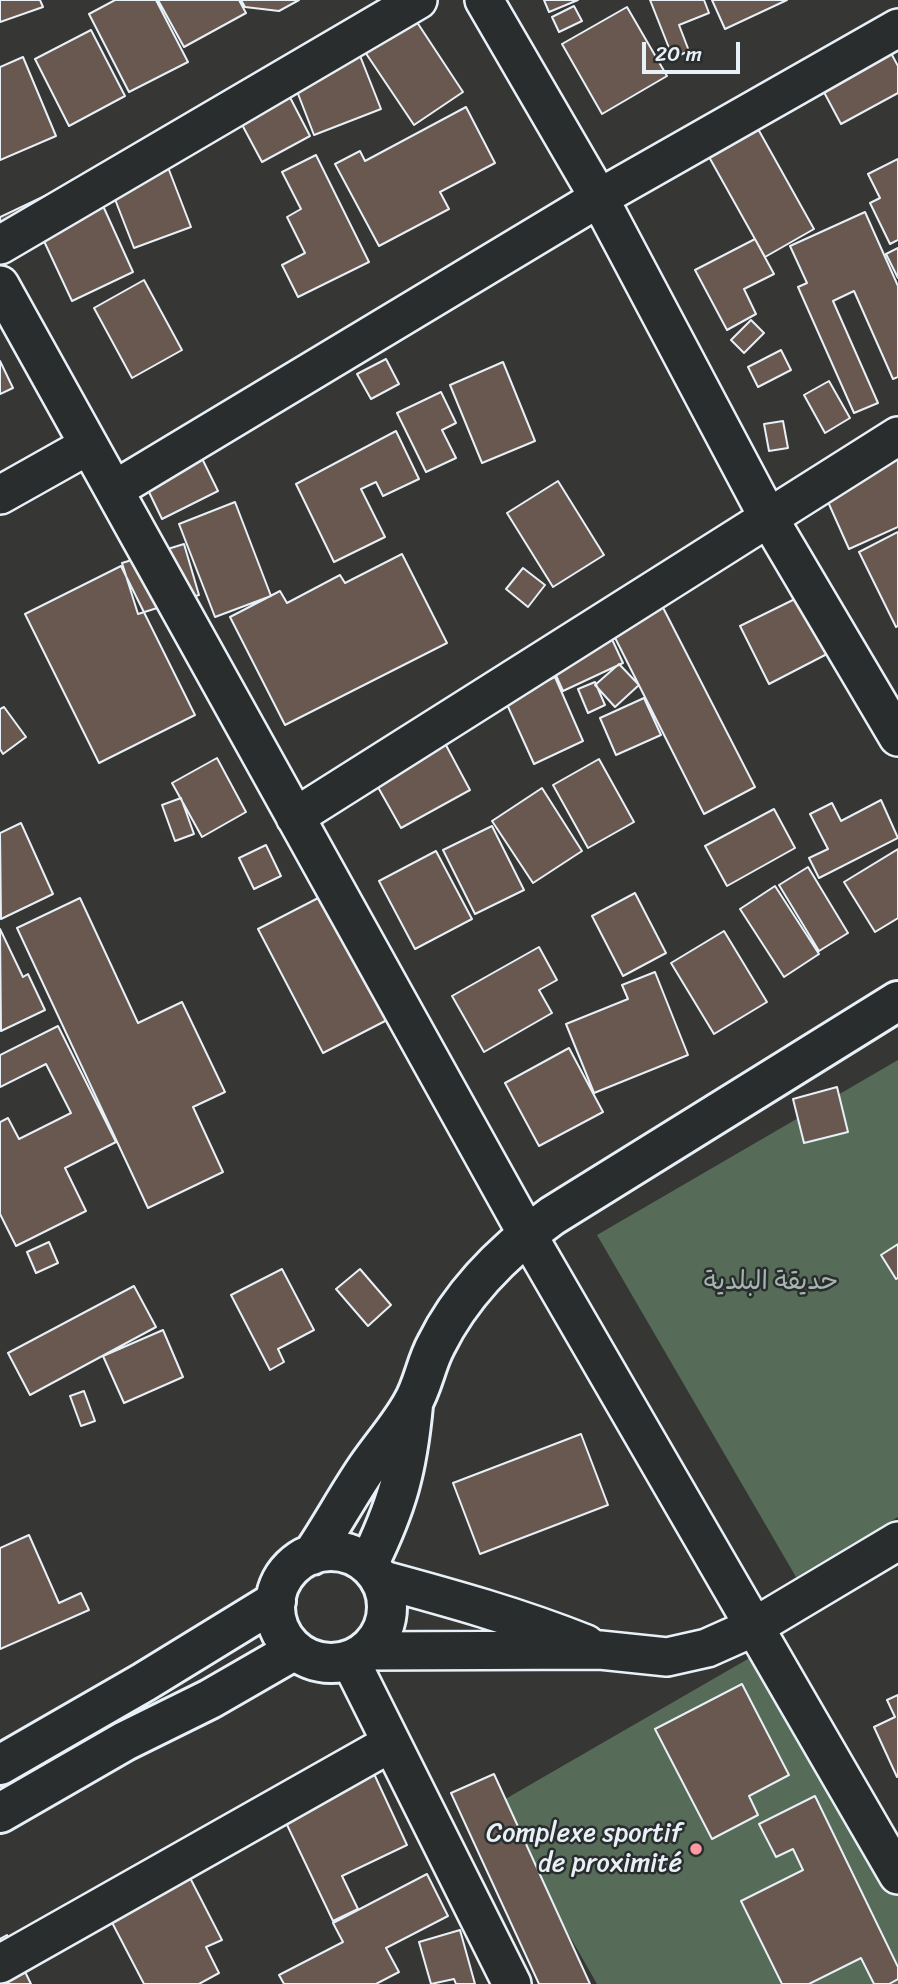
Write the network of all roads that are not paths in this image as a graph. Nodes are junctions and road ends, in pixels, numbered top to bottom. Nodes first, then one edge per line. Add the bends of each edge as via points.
1 (418, 0) edge
2 (484, 0) edge
3 (898, 28) edge
4 (599, 198) junction
5 (0, 246) edge
6 (0, 285) edge
7 (898, 436) edge
8 (89, 445) junction
9 (114, 490) junction
10 (0, 495) edge
11 (768, 517) junction
12 (898, 737) edge
13 (295, 817) junction
14 (898, 1001) edge
15 (527, 1234) junction
16 (413, 1403) junction
17 (898, 1541) edge
18 (312, 1555) junction
19 (374, 1572) junction
20 (276, 1601) junction
21 (754, 1627) junction
22 (295, 1650) junction
23 (600, 1650) junction
24 (359, 1656) junction
25 (391, 1743) junction
26 (0, 1766) edge
27 (0, 1813) edge
28 (898, 1875) edge
29 (0, 1964) edge
30 (512, 1984) edge

1 - 5 street
2 - 4 street
3 - 4 street
4 - 9 street
4 - 11 street
6 - 8 street
7 - 11 street
8 - 9 street
8 - 10 street
9 - 13 street
11 - 12 street
11 - 13 street
13 - 15 street
14 - 15 main road
15 - 16 main road via 499,1259 451,1316
15 - 21 street
16 - 18 main road
16 - 19 main road via 402,1484
17 - 21 street
18 - 19 main road via 332,1551 350,1555
18 - 20 main road via 293,1566 281,1582
19 - 23 street via 533,1622
19 - 24 main road via 387,1598 386,1618 379,1636
20 - 22 main road via 282,1634
20 - 26 main road
21 - 23 street via 707,1648 667,1657
21 - 28 street
22 - 24 main road via 330,1664
22 - 27 main road
23 - 24 street
24 - 25 street
25 - 29 street
25 - 30 street

